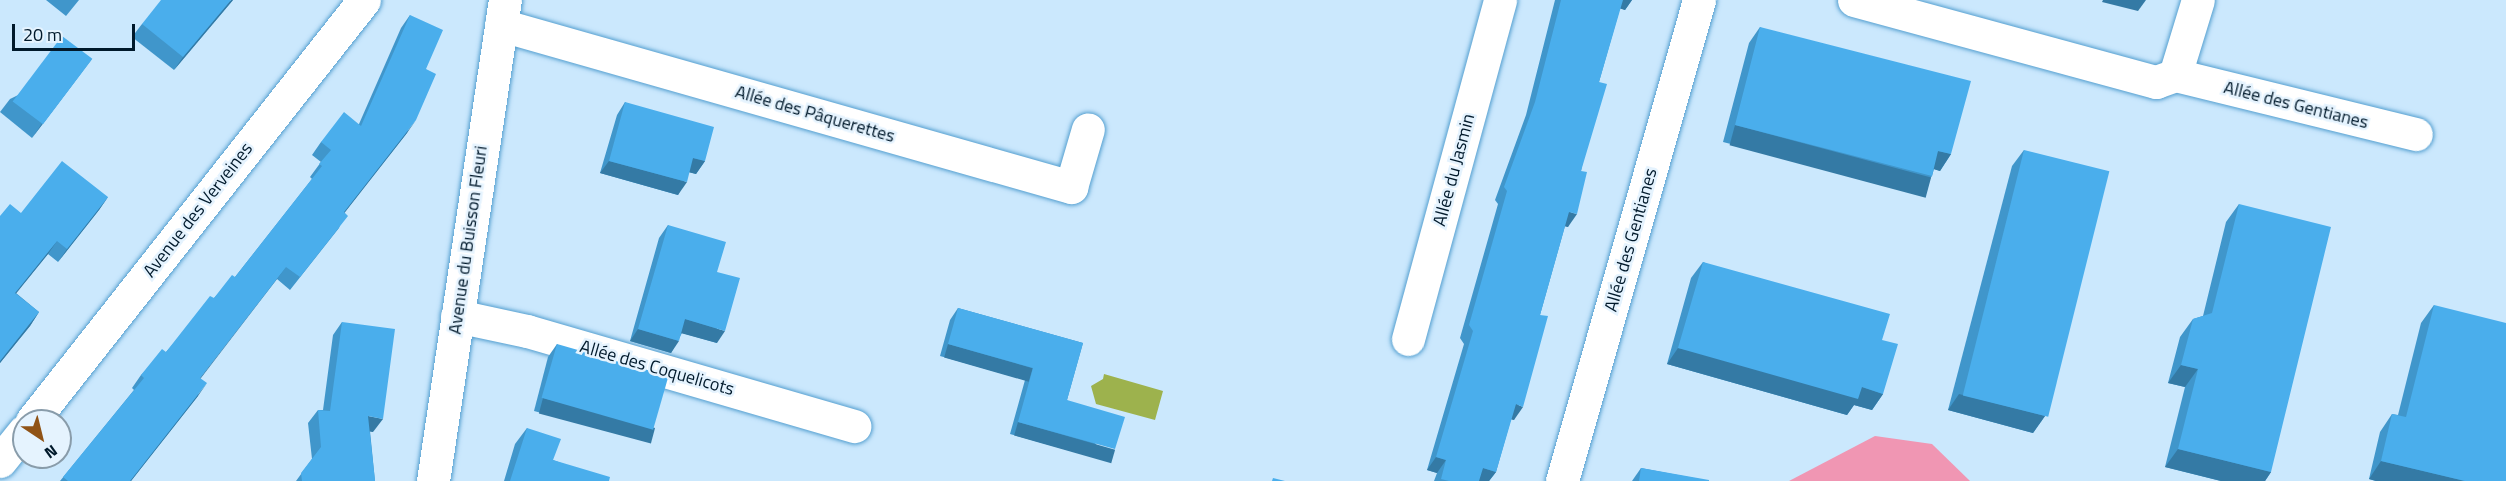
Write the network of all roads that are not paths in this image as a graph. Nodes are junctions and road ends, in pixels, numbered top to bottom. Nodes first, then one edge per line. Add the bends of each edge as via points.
1 (364, 0) edge
2 (1500, 0) edge
3 (1699, 0) edge
4 (1854, 0) edge
5 (2198, 0) edge
6 (503, 13) edge
7 (2175, 75) junction
8 (1088, 129) dead end
9 (2416, 134) dead end
10 (457, 316) junction
11 (1408, 339) dead end
12 (41, 409) edge
13 (855, 426) dead end
14 (12, 446) edge
15 (0, 461) edge
16 (433, 481) edge
17 (1562, 481) edge

1 - 12 street, Avenue des Verveines
2 - 11 street, Allée du Jasmin
3 - 17 street, Allée des Gentianes
4 - 7 street, Allée des Gentianes via 2156,82
5 - 7 street
6 - 8 street, Allée des Pâquerettes via 1071,187
6 - 10 street, Avenue du Buisson Fleuri
7 - 9 street, Allée des Gentianes
10 - 13 street, Allée des Coquelicots via 527,331
10 - 16 street, Avenue du Buisson Fleuri
14 - 15 street

